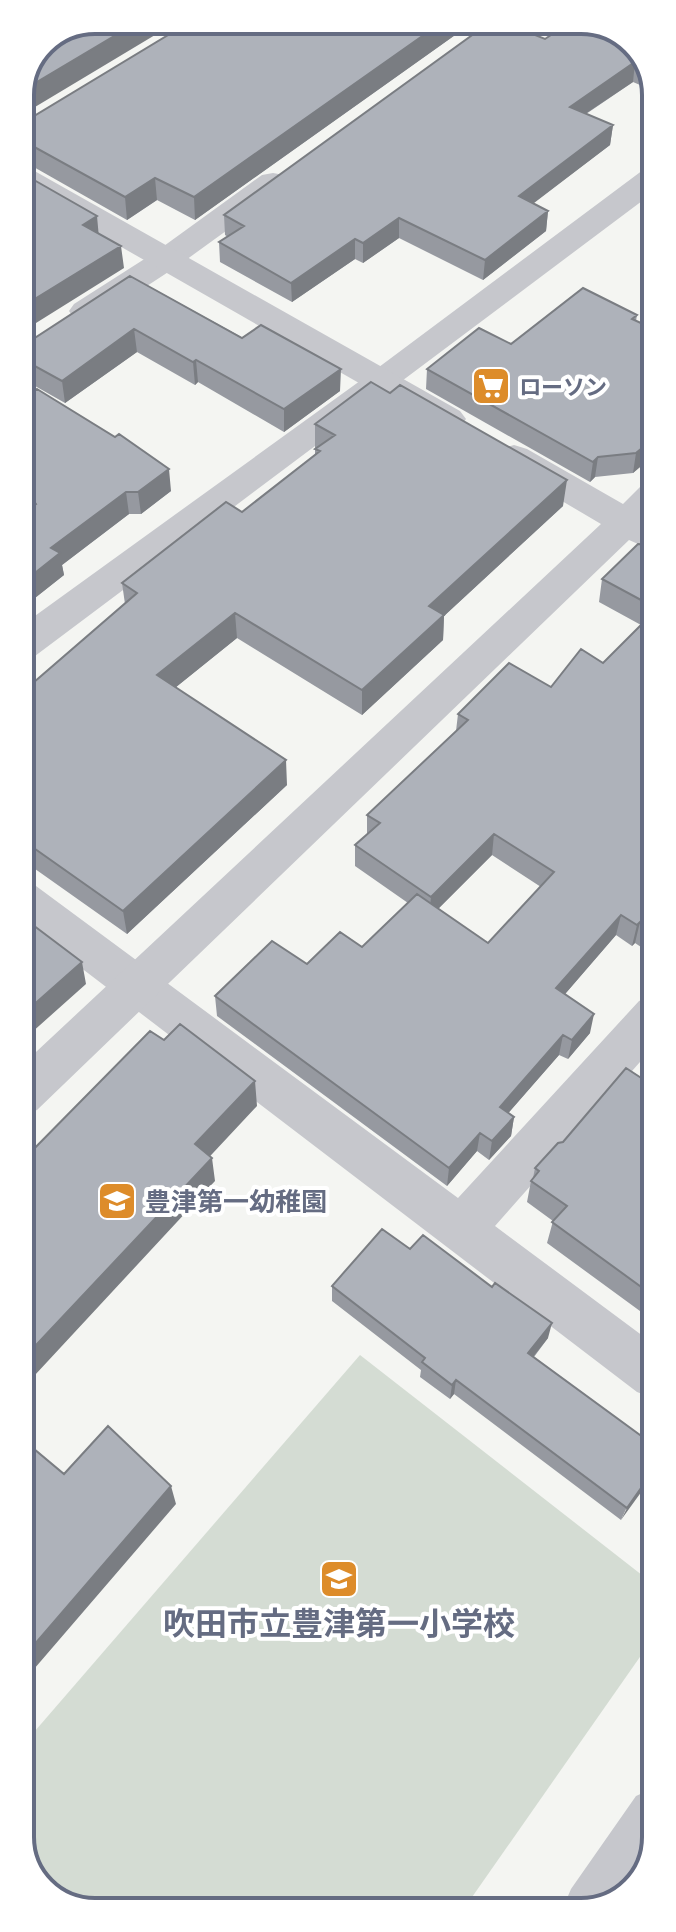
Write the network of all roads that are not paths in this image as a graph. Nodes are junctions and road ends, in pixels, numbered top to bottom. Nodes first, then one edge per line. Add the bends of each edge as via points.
1 (296, 166) edge
2 (34, 184) edge
3 (642, 186) edge
4 (168, 258) junction
5 (61, 327) edge
6 (383, 381) junction
7 (642, 517) edge
8 (642, 521) edge
9 (34, 636) edge
10 (34, 908) edge
11 (138, 986) junction
12 (642, 1028) edge
13 (34, 1084) edge
14 (461, 1229) junction
15 (642, 1365) edge
16 (642, 1837) edge
17 (603, 1894) edge

1 - 4 street
2 - 4 street
3 - 6 street
4 - 5 street
4 - 6 street
6 - 7 street via 484,440
6 - 9 street
8 - 11 street
10 - 11 street
11 - 13 street
11 - 14 street
12 - 14 street
14 - 15 street
16 - 17 street

